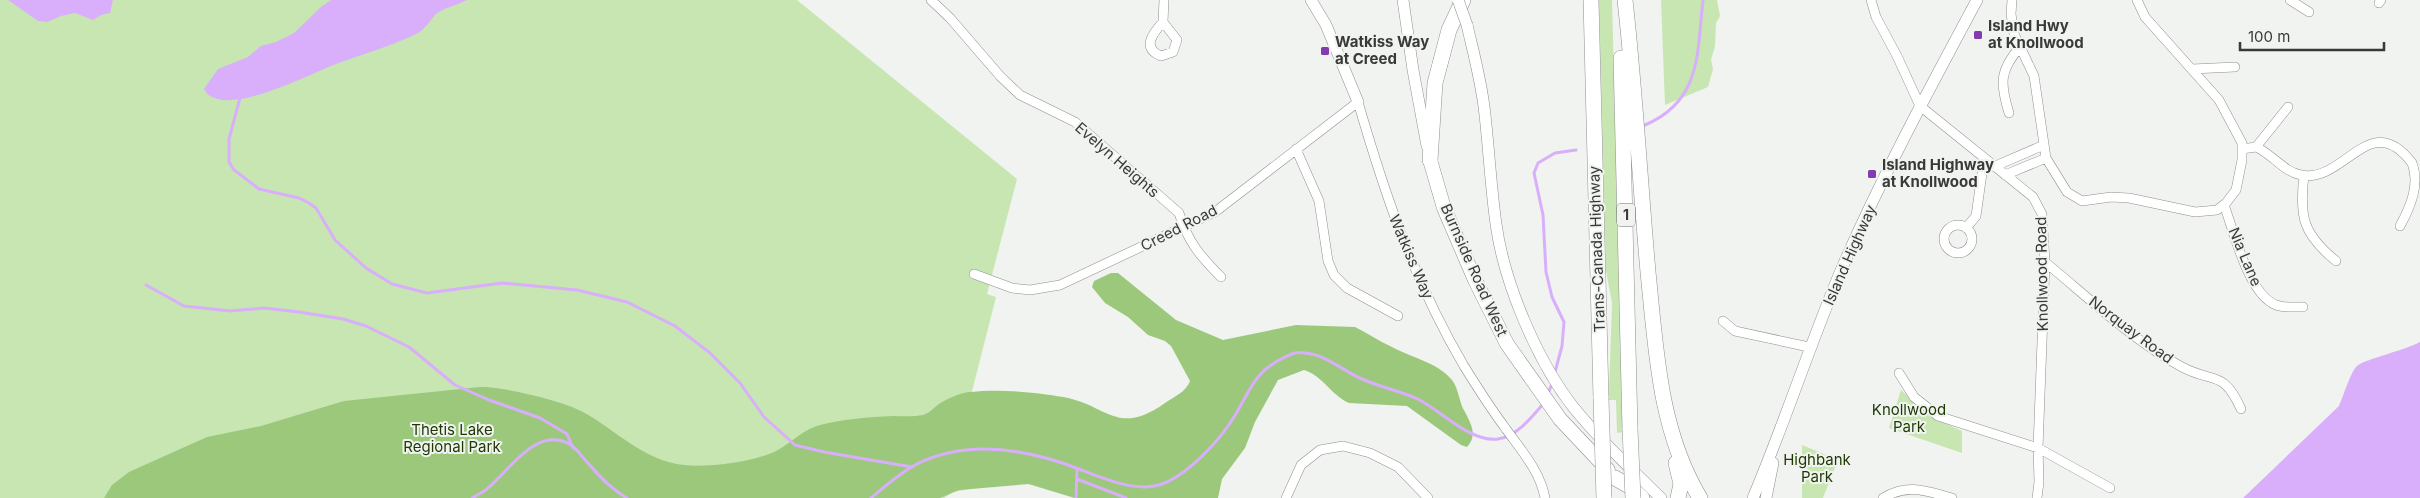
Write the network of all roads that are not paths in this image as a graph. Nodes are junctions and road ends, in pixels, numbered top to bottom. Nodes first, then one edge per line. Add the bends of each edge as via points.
1 (931, 0) edge
2 (1164, 0) edge
3 (1311, 0) edge
4 (1403, 0) edge
5 (1458, 0) edge
6 (1462, 0) edge
7 (1591, 0) edge
8 (1621, 0) edge
9 (1626, 0) edge
10 (1871, 0) edge
11 (1977, 0) edge
12 (2012, 0) edge
13 (2137, 0) edge
14 (2290, 0) edge
15 (2309, 12) dead end
16 (1163, 22) dead end
17 (2021, 46) junction
18 (2235, 66) dead end
19 (2192, 69) junction
20 (1358, 102) junction
21 (1920, 106) junction
22 (2288, 107) dead end
23 (2008, 113) dead end
24 (2044, 145) junction
25 (2256, 147) junction
26 (1296, 149) junction
27 (2242, 149) junction
28 (2046, 158) junction
29 (1984, 159) junction
30 (1430, 160) junction
31 (1993, 167) junction
32 (2005, 175) junction
33 (2304, 175) junction
34 (2224, 204) junction
35 (2400, 226) dead end
36 (1184, 228) junction
37 (1966, 228) dead end
38 (2336, 260) dead end
39 (2045, 262) junction
40 (974, 274) dead end
41 (1221, 277) dead end
42 (2303, 307) dead end
43 (1398, 316) dead end
44 (1723, 321) dead end
45 (1810, 347) junction
46 (1899, 373) dead end
47 (2241, 409) dead end
48 (1666, 420) junction
49 (1779, 436) junction
50 (2038, 448) junction
51 (1615, 478) junction
52 (2110, 488) dead end
53 (1286, 498) edge
54 (1428, 498) edge
55 (1545, 498) edge
56 (1604, 498) edge
57 (1634, 498) edge
58 (1642, 498) edge
59 (1661, 498) edge
60 (1678, 498) edge
61 (1700, 498) edge
62 (1753, 498) edge
63 (1766, 498) edge
64 (1883, 498) edge
65 (1952, 498) edge
66 (2037, 498) edge

1 - 36 street, Evelyn Heights via 1020,95 1075,122 1179,213
2 - 16 street
3 - 20 street, Watkiss Way via 1326,25
4 - 30 street, Burnside Road West
5 - 59 street, Burnside Road West, bridge via 1467,25 1485,113 1496,226 1512,288 1529,332 1574,408
6 - 30 highway via 1449,30 1435,83
7 - 56 highway, Trans-Canada Highway / 1, bridge
8 - 57 highway, Trans-Canada Highway / 1, bridge
9 - 48 highway via 1649,282
10 - 21 street via 1876,17
11 - 21 street, Island Highway
12 - 17 street via 2014,34
13 - 19 street via 2144,17
14 - 15 street
17 - 23 street via 2010,58 2004,72 2002,89
17 - 24 street via 2034,76
18 - 19 street
19 - 27 street via 2219,100 2242,143
20 - 26 street, Creed Road
20 - 55 street, Watkiss Way via 1415,272 1464,366 1530,461
21 - 29 street, Knollwood Road
21 - 45 street, Island Highway via 1843,266
22 - 25 street
24 - 28 street
24 - 31 street
25 - 27 street
25 - 33 street via 2287,169
26 - 36 street, Creed Road via 1215,212
26 - 43 street via 1320,201 1328,261 1334,275 1347,288
27 - 34 street via 2236,190
28 - 32 street
28 - 34 street via 2067,192 2082,200 2129,198 2195,212 2217,210
29 - 31 street, Knollwood Road
29 - 37 street via 1976,216
30 - 51 main road, Burnside Road West via 1444,208 1507,344 1557,414
31 - 32 street, Knollwood Road
32 - 39 street, Knollwood Road via 2040,205
33 - 35 street via 2330,171 2354,151 2371,143 2382,142 2396,148 2411,163 2418,176 2417,194
33 - 38 street via 2301,200 2304,218 2317,246
34 - 42 street, Nia Lane via 2253,283 2274,304
36 - 40 street, Creed Road via 1060,285 1012,288
36 - 41 street, Evelyn Heights via 1194,250
39 - 47 street, Norquay Road via 2169,360 2225,382
39 - 50 street, Knollwood Road
44 - 45 street via 1735,331
45 - 49 street, Island Highway
46 - 50 street via 1914,397 1938,416
48 - 60 highway via 1681,484
48 - 61 highway
49 - 62 street, Island Highway
49 - 63 street, Island Highway
50 - 52 street
50 - 66 street, Knollwood Road
51 - 57 main road, Burnside Road West
51 - 58 highway
53 - 54 street via 1301,465 1320,450 1343,446 1370,453 1398,467
64 - 65 street via 1903,488

